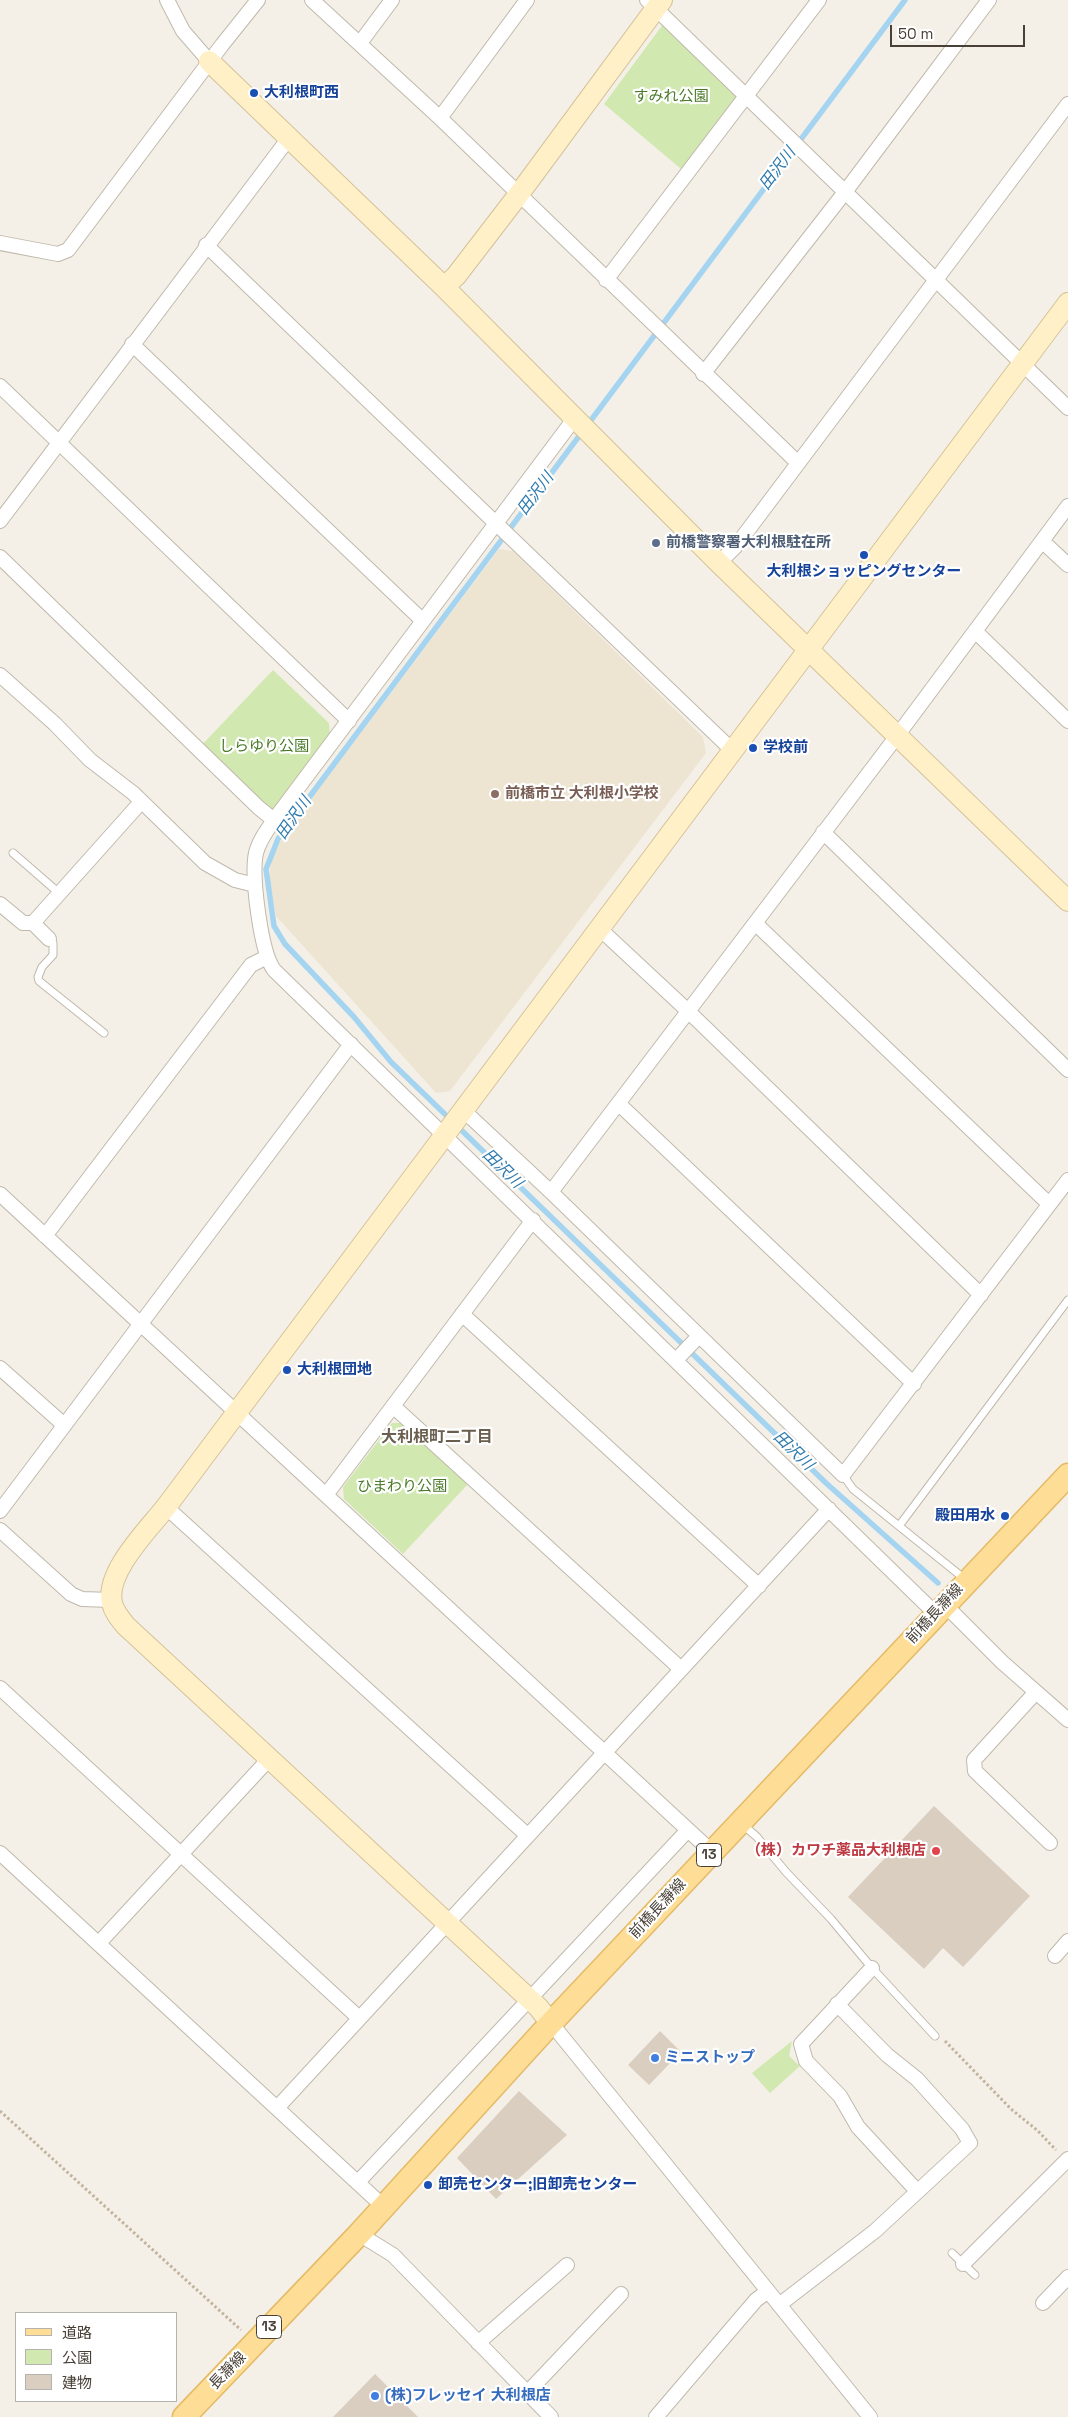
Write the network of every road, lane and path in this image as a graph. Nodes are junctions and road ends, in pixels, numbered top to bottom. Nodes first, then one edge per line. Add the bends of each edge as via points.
1 (167, 0) edge
2 (258, 0) edge
3 (312, 0) edge
4 (392, 0) edge
5 (527, 0) edge
6 (818, 0) edge
7 (990, 0) edge
8 (655, 3) edge
9 (360, 43) junction
10 (209, 62) junction
11 (746, 95) junction
12 (1068, 104) edge
13 (440, 118) junction
14 (289, 138) junction
15 (845, 192) junction
16 (519, 194) junction
17 (0, 243) edge
18 (206, 245) junction
19 (606, 280) junction
20 (936, 280) junction
21 (444, 287) junction
22 (1068, 303) edge
23 (132, 344) junction
24 (1022, 364) junction
25 (704, 374) junction
26 (0, 386) edge
27 (1068, 408) edge
28 (574, 419) junction
29 (58, 442) junction
30 (797, 462) junction
31 (1068, 506) edge
32 (0, 521) edge
33 (497, 524) junction
34 (1042, 541) junction
35 (0, 557) edge
36 (719, 563) junction
37 (1068, 565) edge
38 (423, 622) junction
39 (975, 631) junction
40 (808, 648) junction
41 (0, 675) edge
42 (349, 721) junction
43 (1068, 721) edge
44 (897, 736) junction
45 (732, 750) junction
46 (141, 802) junction
47 (274, 820) junction
48 (823, 832) junction
49 (13, 853) dead end
50 (255, 885) junction
51 (59, 893) junction
52 (1068, 901) edge
53 (0, 904) edge
54 (33, 923) junction
55 (755, 923) junction
56 (600, 929) junction
57 (49, 939) joint
58 (266, 957) junction
59 (688, 1011) junction
60 (104, 1033) dead end
61 (351, 1044) junction
62 (1068, 1070) edge
63 (619, 1104) junction
64 (463, 1110) junction
65 (444, 1134) junction
66 (1068, 1180) edge
67 (551, 1192) junction
68 (0, 1194) edge
69 (1049, 1204) junction
70 (532, 1220) junction
71 (45, 1236) junction
72 (981, 1295) junction
73 (1068, 1300) edge
74 (462, 1314) junction
75 (140, 1323) junction
76 (700, 1336) junction
77 (676, 1360) junction
78 (0, 1368) edge
79 (914, 1384) junction
80 (393, 1406) junction
81 (236, 1412) junction
82 (64, 1424) junction
83 (843, 1475) junction
84 (1068, 1475) edge
85 (326, 1494) junction
86 (166, 1507) junction
87 (829, 1509) junction
88 (0, 1511) edge
89 (899, 1526) junction
90 (0, 1530) edge
91 (967, 1581) junction
92 (759, 1586) junction
93 (111, 1600) junction
94 (940, 1609) junction
95 (681, 1670) junction
96 (0, 1688) edge
97 (1036, 1692) junction
98 (1068, 1720) edge
99 (606, 1754) junction
100 (269, 1759) junction
101 (740, 1822) junction
102 (688, 1830) junction
103 (527, 1835) junction
104 (1050, 1843) dead end
105 (712, 1852) junction
106 (0, 1853) edge
107 (180, 1854) junction
108 (447, 1923) junction
109 (1068, 1941) edge
110 (99, 1942) junction
111 (1055, 1956) dead end
112 (872, 1968) junction
113 (530, 2000) junction
114 (837, 2004) junction
115 (359, 2018) junction
116 (551, 2023) junction
117 (936, 2036) joint
118 (277, 2108) junction
119 (0, 2110) edge
120 (1067, 2159) edge
121 (358, 2182) junction
122 (917, 2191) junction
123 (384, 2207) junction
124 (357, 2236) junction
125 (952, 2253) dead end
126 (963, 2264) junction
127 (567, 2265) dead end
128 (975, 2276) dead end
129 (1068, 2277) edge
130 (768, 2291) junction
131 (621, 2294) dead end
132 (1043, 2303) dead end
133 (779, 2305) junction
134 (255, 2343) junction
135 (478, 2343) junction
136 (527, 2393) junction
137 (184, 2417) edge
138 (551, 2417) edge
139 (656, 2417) edge
140 (870, 2417) edge

1 - 10 street via 183,31
2 - 10 street
3 - 9 street
4 - 9 street
5 - 13 street
6 - 11 street
7 - 15 street
8 - 11 street
8 - 16 street
9 - 13 street
10 - 14 street
10 - 17 street via 68,250 58,254
11 - 15 street
11 - 19 street
12 - 20 street
13 - 16 street
14 - 18 street
14 - 21 street
15 - 20 street
15 - 25 street
16 - 19 street
16 - 21 street
18 - 23 street
18 - 33 street
19 - 25 street
20 - 24 street
20 - 30 street
21 - 28 street
22 - 24 street
23 - 29 street
23 - 38 street
24 - 27 street
24 - 40 street
25 - 30 street
26 - 29 street
28 - 33 street
28 - 36 street
29 - 32 street
29 - 42 street
30 - 36 street via 736,546
31 - 34 street
33 - 38 street
33 - 45 street
34 - 37 street
34 - 39 street
35 - 47 street
36 - 40 street
38 - 42 street
39 - 43 street
39 - 44 street
40 - 44 street
40 - 45 street
41 - 46 street via 90,760
42 - 47 street
44 - 48 street
44 - 52 street
45 - 56 street
46 - 50 street via 204,863 235,880
46 - 51 street
47 - 50 street via 256,853
48 - 55 street
48 - 62 street
49 - 51 lane
50 - 58 street
51 - 54 street
53 - 54 street via 23,923
54 - 57 street
55 - 59 street
55 - 69 street
56 - 59 street
56 - 64 street
57 - 60 lane via 53,943 53,955 42,967 39,981
58 - 61 street via 274,970
58 - 71 street via 251,965
59 - 63 street
59 - 72 street
61 - 65 street
61 - 75 street
63 - 67 street
63 - 79 street
64 - 65 street
64 - 67 street
65 - 70 street
65 - 81 street
66 - 69 street
67 - 76 street
68 - 71 street
69 - 72 street
70 - 74 street
70 - 77 street
71 - 75 street
72 - 79 street
73 - 89 lane
74 - 80 street
74 - 92 street
75 - 81 street
75 - 82 street
76 - 77 street
76 - 83 street
77 - 87 street
78 - 82 street
79 - 83 street
80 - 85 street
80 - 95 street
81 - 85 street
81 - 86 street
82 - 88 street
83 - 89 lane via 853,1489
84 - 91 main road, 前橋長瀞線 / 13
85 - 99 street
86 - 93 street via 120,1568 112,1586
86 - 103 street
87 - 92 street
87 - 94 street
89 - 91 lane
90 - 93 street via 71,1594 82,1600
91 - 94 main road, 前橋長瀞線 / 13
92 - 95 street
93 - 100 street via 126,1626
94 - 97 street
94 - 101 main road, 前橋長瀞線 / 13
95 - 99 street
96 - 107 street
97 - 98 street
97 - 104 street via 974,1760 974,1766 975,1771
99 - 102 street
99 - 103 street
100 - 107 street
100 - 108 street
101 - 105 main road, 前橋長瀞線 / 13
101 - 112 lane via 757,1837
102 - 105 street
102 - 113 street
103 - 108 street
105 - 116 main road, 前橋長瀞線 / 13
106 - 110 street
107 - 110 street
107 - 115 street
108 - 113 street
108 - 115 street
109 - 111 street
110 - 118 street
112 - 114 street
112 - 117 lane
113 - 116 street
113 - 121 street
114 - 122 street via 801,2044 806,2061 840,2096 858,2127
114 - 122 street via 887,2055 917,2079 962,2129 970,2143
115 - 118 street
116 - 123 main road, 前橋長瀞線 / 13
116 - 130 street
117 - 120 path via 943,2039 1010,2109
118 - 121 street
119 - 134 path
120 - 126 street
121 - 123 street
122 - 133 street via 876,2231
123 - 124 main road, 前橋長瀞線 / 13
124 - 134 main road, 長瀞線 / 13
124 - 135 street via 393,2255
125 - 126 lane
126 - 128 lane
127 - 135 street
129 - 132 street
130 - 133 street
130 - 139 street via 756,2300
131 - 136 street
133 - 140 street
134 - 137 main road, 長瀞線 / 13
135 - 136 street
136 - 138 street

